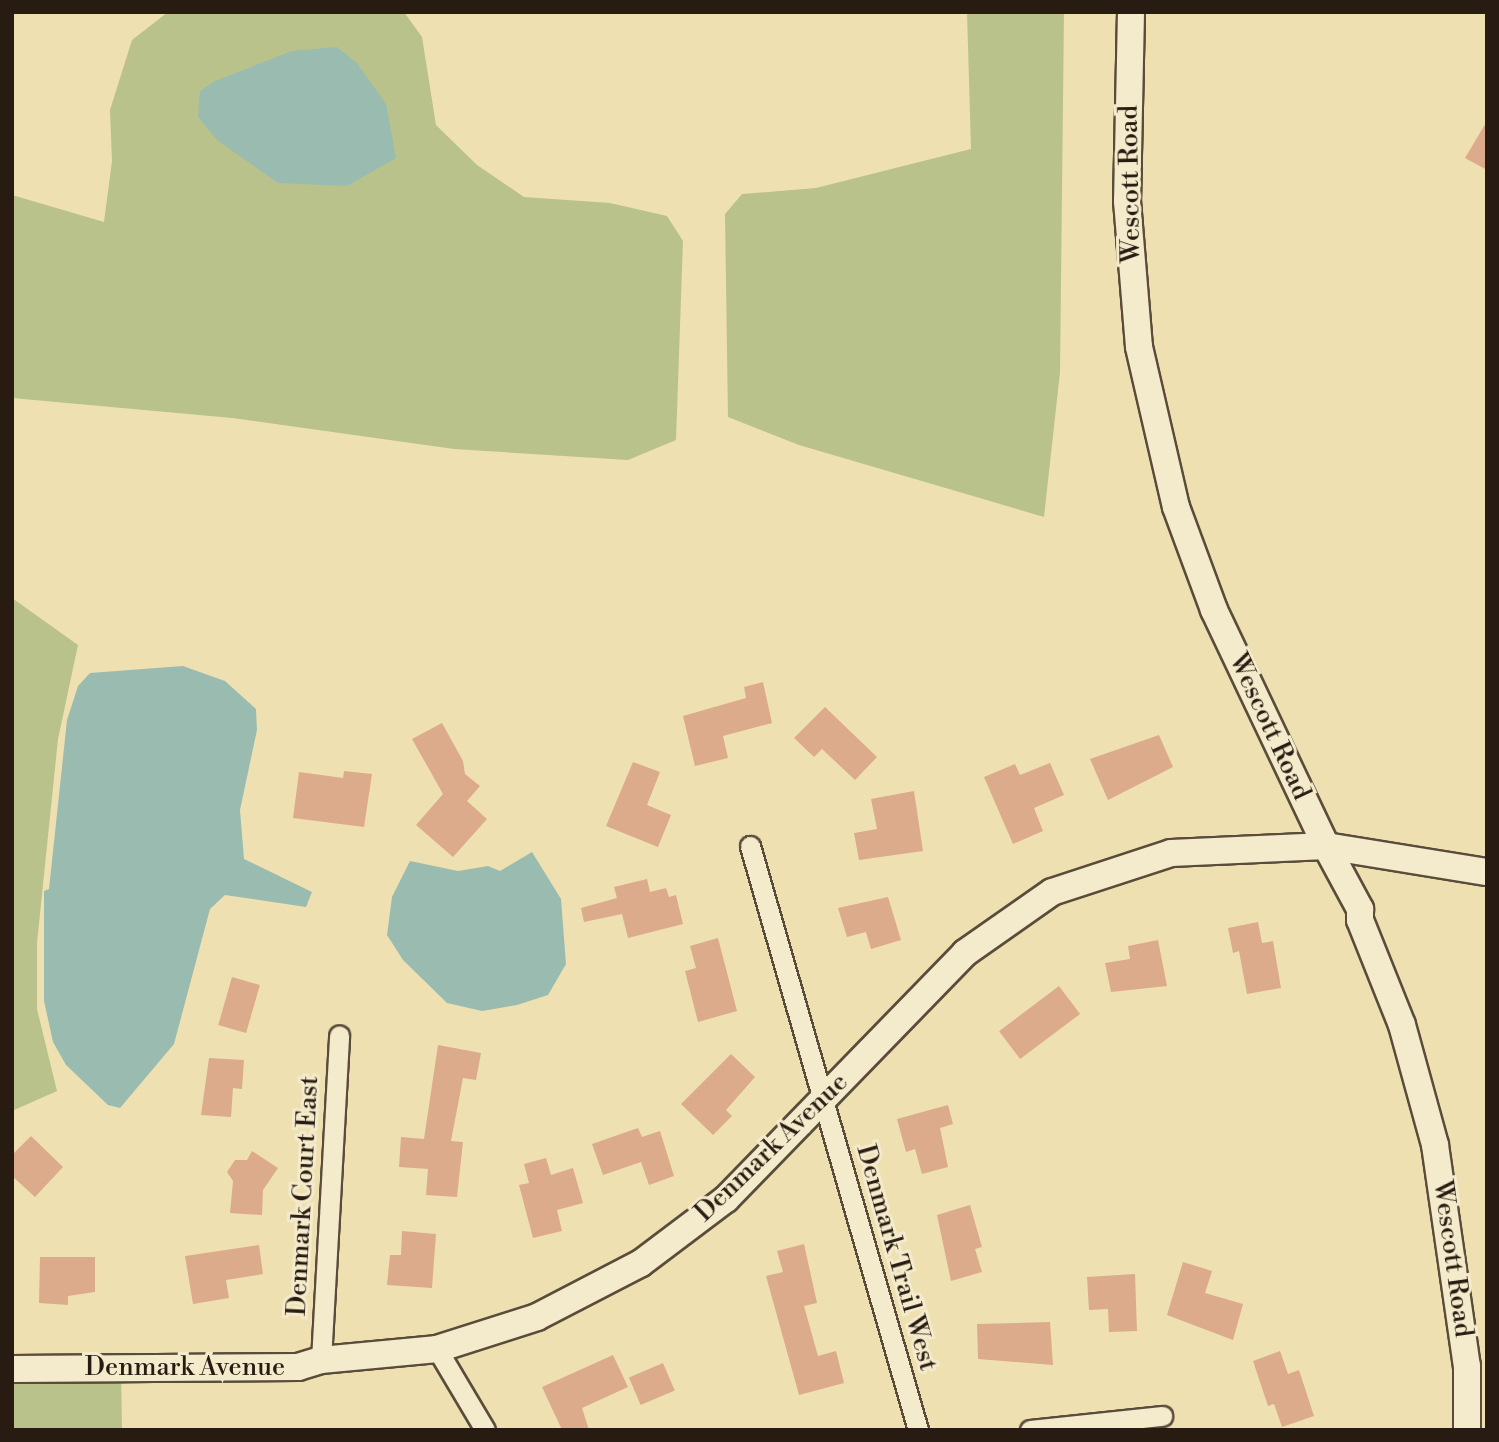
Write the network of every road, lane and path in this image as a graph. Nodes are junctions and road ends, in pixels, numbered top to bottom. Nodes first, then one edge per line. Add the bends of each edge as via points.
1 (1131, 12) edge
2 (750, 846) dead end
3 (1325, 846) junction
4 (1487, 872) edge
5 (340, 1035) dead end
6 (823, 1101) junction
7 (437, 1349) junction
8 (321, 1360) junction
9 (12, 1370) edge
10 (1162, 1416) dead end
11 (485, 1430) edge
12 (918, 1430) edge
13 (1030, 1430) edge
14 (1467, 1430) edge

1 - 3 street, Wescott Road via 1127,201 1139,347 1176,507 1214,610
2 - 6 street, Denmark Trail West
3 - 4 street, Denmark Avenue
3 - 6 street, Denmark Avenue via 1171,853 1052,892 965,953
3 - 14 street, Wescott Road via 1360,909 1360,920 1402,1025 1435,1145 1467,1366
5 - 8 street, Denmark Court East
6 - 7 street, Denmark Avenue via 726,1199 641,1263 537,1317
6 - 12 street, Denmark Trail West
7 - 8 street, Denmark Avenue
7 - 11 street
8 - 9 street, Denmark Avenue via 298,1367
10 - 13 street

